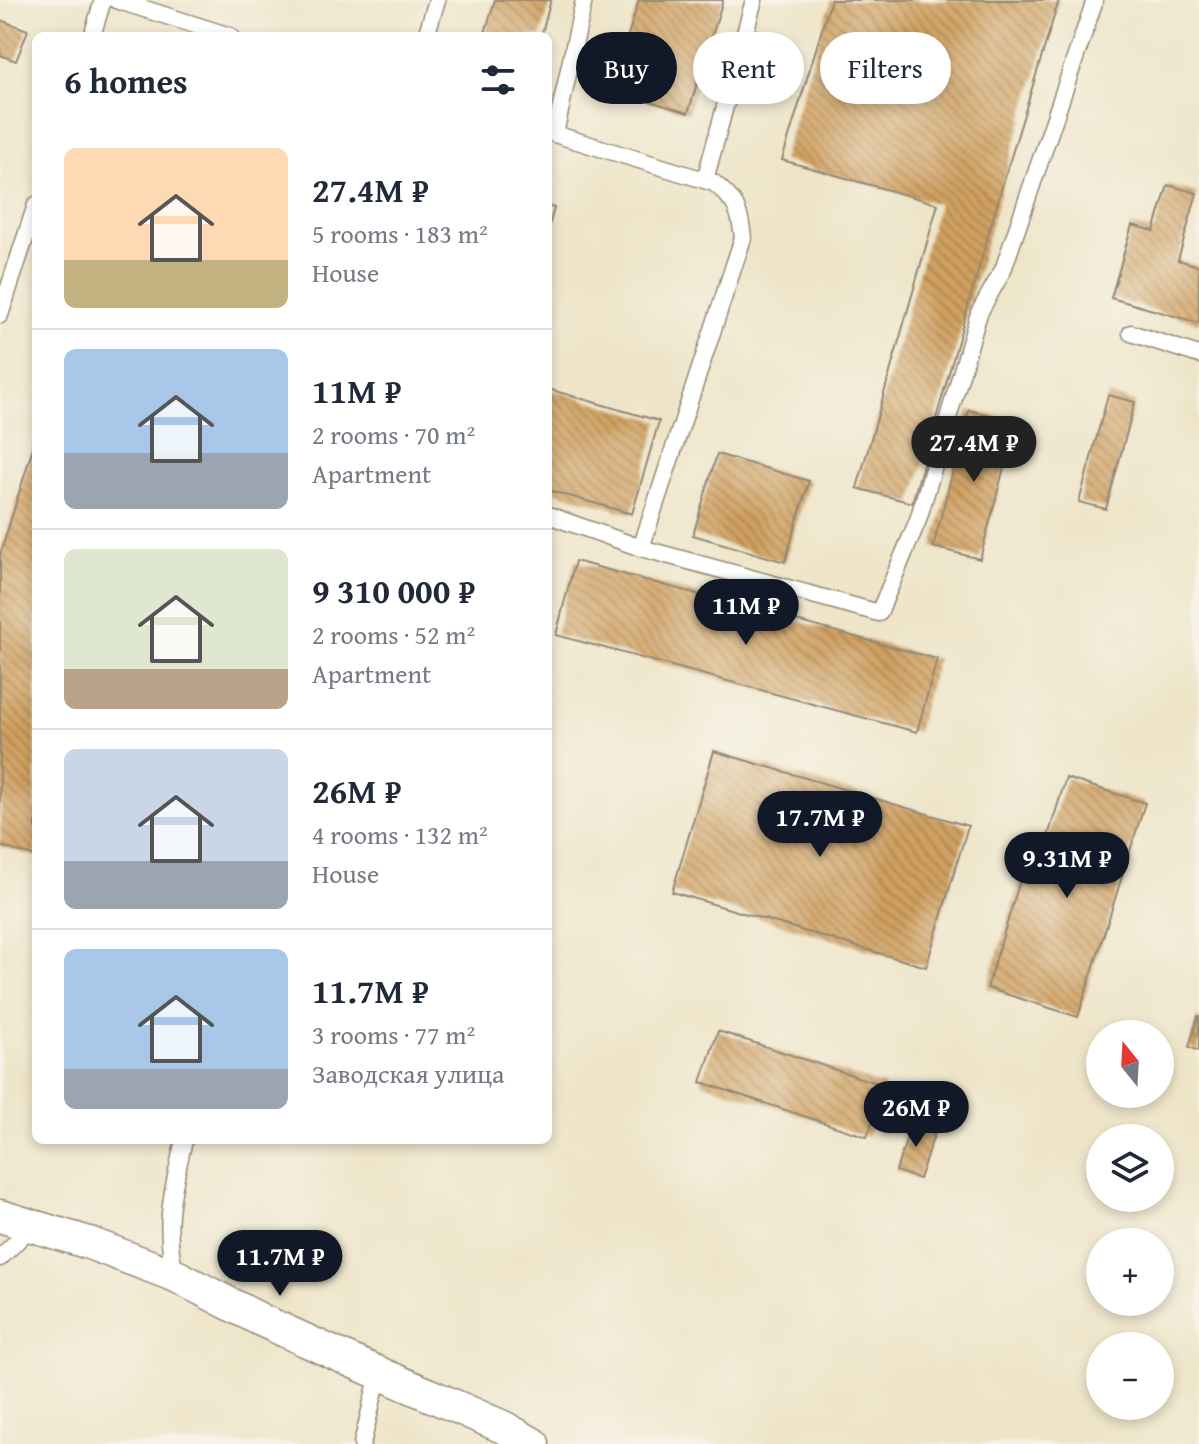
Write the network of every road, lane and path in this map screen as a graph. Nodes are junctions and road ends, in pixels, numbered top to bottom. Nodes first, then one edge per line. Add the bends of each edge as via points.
1 (103, 0) edge
2 (116, 0) edge
3 (437, 0) edge
4 (584, 0) edge
5 (754, 0) edge
6 (1095, 0) edge
7 (93, 32) edge
8 (217, 32) edge
9 (427, 32) edge
10 (552, 129) edge
11 (552, 133) edge
12 (705, 180) junction
13 (32, 217) edge
14 (0, 315) edge
15 (1131, 333) dead end
16 (1199, 355) edge
17 (552, 516) edge
18 (641, 548) junction
19 (183, 1144) edge
20 (0, 1216) edge
21 (32, 1226) junction
22 (0, 1258) edge
23 (176, 1276) junction
24 (379, 1373) junction
25 (519, 1441) edge
26 (362, 1444) edge

1 - 7 lane
2 - 8 lane
3 - 9 lane
4 - 10 lane
5 - 12 lane
6 - 18 lane via 1008,256 979,313 918,520 879,613
11 - 12 lane
12 - 18 lane via 730,196 741,214 743,238
13 - 14 lane
15 - 16 lane
17 - 18 lane
19 - 23 lane via 168,1220
20 - 21 street
21 - 22 lane
21 - 23 street
23 - 24 street
24 - 25 street
24 - 26 lane

